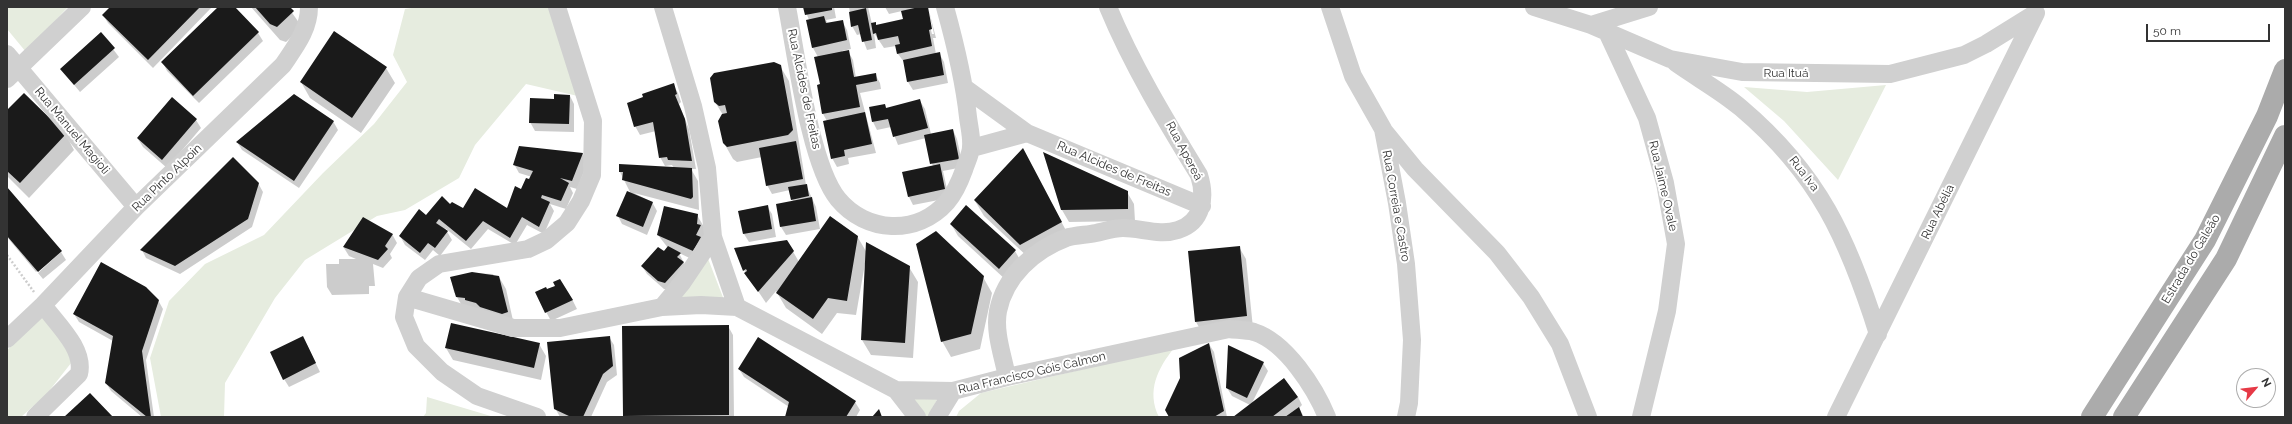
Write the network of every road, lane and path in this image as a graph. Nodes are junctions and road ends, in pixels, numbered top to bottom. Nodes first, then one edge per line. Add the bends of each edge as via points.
1 (82, 7) edge
2 (309, 7) edge
3 (557, 7) edge
4 (663, 7) edge
5 (787, 7) edge
6 (945, 7) edge
7 (1108, 7) edge
8 (1330, 7) edge
9 (1534, 7) edge
10 (1649, 7) edge
11 (2038, 10) edge
12 (1591, 24) junction
13 (1607, 32) junction
14 (7, 54) edge
15 (1670, 59) junction
16 (2285, 70) edge
17 (13, 74) edge
18 (965, 88) junction
19 (1383, 129) junction
20 (1027, 133) junction
21 (972, 148) junction
22 (2283, 149) edge
23 (1202, 206) junction
24 (136, 207) junction
25 (713, 237) junction
26 (7, 255) edge
27 (2177, 285) junction
28 (407, 296) junction
29 (2199, 302) junction
30 (43, 305) junction
31 (662, 307) junction
32 (737, 307) junction
33 (1878, 334) junction
34 (7, 339) edge
35 (1007, 377) junction
36 (896, 390) junction
37 (953, 391) junction
38 (35, 417) edge
39 (537, 417) edge
40 (917, 417) edge
41 (937, 417) edge
42 (1327, 417) edge
43 (1406, 417) edge
44 (1588, 417) edge
45 (1641, 417) edge
46 (1836, 417) edge
47 (2092, 417) edge
48 (2124, 417) edge

1 - 17 street
2 - 24 street, Rua Pinto Alpoin via 301,39 283,65
3 - 28 street via 593,121 592,176 581,201 567,223 547,240 528,249 439,264 419,278
4 - 25 street via 693,106 707,168
5 - 21 street, Rua Alcides de Freitas via 813,140 822,167 838,199 859,218 876,224 899,227 916,223 931,214 947,202 960,182
6 - 18 street, Rua Alcides de Freitas
7 - 23 street, Rua Apereá via 1154,97 1199,175 1203,189
8 - 19 street, Rua Correia e Castro via 1354,76
9 - 12 street, Rua Ituá
10 - 12 street
11 - 15 street, Rua Ituá via 1986,44 1964,55 1890,74 1742,72
11 - 33 street, Rua Abélia
12 - 13 street, Rua Ituá
13 - 15 street, Rua Ituá
13 - 45 street, Rua Jaime Ovale via 1647,118 1665,183 1676,244 1667,311
14 - 17 street, Rua Manuel Magioli
15 - 33 street, Rua Iva via 1740,107 1792,157 1818,191 1839,229 1860,278
16 - 27 main road, Estrada do Galeão via 2267,116 2205,240
17 - 24 street, Rua Manuel Magioli
18 - 20 street, Rua Alcides de Freitas
18 - 21 street, Rua Alcides de Freitas
19 - 43 street, Rua Correia e Castro via 1406,264 1412,340
19 - 44 street via 1415,169 1497,253 1531,297 1560,344
20 - 21 street
20 - 23 street, Rua Alcides de Freitas
22 - 29 main road via 2226,259
23 - 35 street via 1193,222 1178,230 1159,232 1123,228 1067,238 1032,256 1013,276 998,310 998,329
24 - 30 street, Rua Pinto Alpoin
25 - 31 street via 682,283
25 - 32 street
26 - 30 path
27 - 29 main road
27 - 47 main road, Estrada do Galeão
28 - 31 street via 513,328 560,328
28 - 39 street via 404,317 416,346 442,372 477,396
29 - 48 main road
30 - 34 street, Rua Pinto Alpoin
30 - 38 street via 77,351 81,365 79,374
31 - 32 street
32 - 36 street, Rua Francisco Góis Calmon
33 - 46 street, Rua Abélia
35 - 37 street, Rua Francisco Góis Calmon
35 - 42 street, Rua Francisco Góis Calmon via 1230,329 1248,331 1277,343 1301,372
36 - 37 street, Rua Francisco Góis Calmon
36 - 40 street
37 - 41 street

